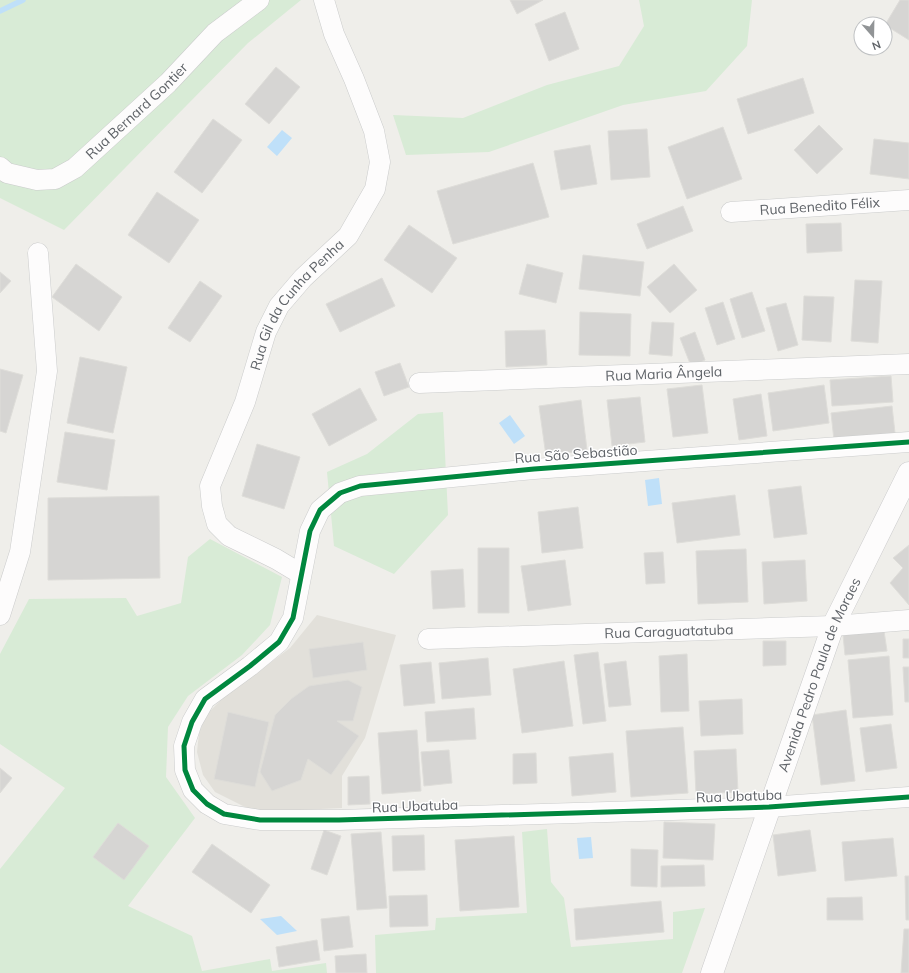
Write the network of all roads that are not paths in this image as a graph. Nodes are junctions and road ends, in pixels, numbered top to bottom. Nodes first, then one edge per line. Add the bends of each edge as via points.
1 (259, 0) edge
2 (324, 0) edge
3 (0, 167) edge
4 (909, 200) edge
5 (731, 212) dead end
6 (38, 253) dead end
7 (909, 364) edge
8 (419, 383) dead end
9 (909, 442) edge
10 (909, 472) edge
11 (301, 574) junction
12 (0, 615) edge
13 (909, 620) edge
14 (833, 626) junction
15 (428, 639) dead end
16 (909, 797) edge
17 (769, 808) junction
18 (712, 973) edge

1 - 3 street, Rua Bernard Gontier via 215,33 168,83 75,168 55,179 37,180 7,173
2 - 11 street, Rua Gil da Cunha Penha via 334,34 374,131 380,162 375,189 348,236 303,278 279,306 266,332 244,402 210,486 217,524 229,536
4 - 5 street, Rua Benedito Félix
6 - 12 street via 47,371 20,552
7 - 8 street, Rua Maria Ângela
9 - 11 street, Rua São Sebastião via 534,469 360,486 340,494 320,510 310,531
10 - 14 main road, Avenida Pedro Paula de Moraes
11 - 17 street, Rua Ubatuba via 293,618 278,642 205,699 192,722 184,746 185,770 193,790 207,804 224,814 260,820 338,820
13 - 14 street, Rua Caraguatatuba
14 - 15 street, Rua Caraguatatuba
14 - 17 main road, Avenida Pedro Paula de Moraes
16 - 17 street, Rua Ubatuba
17 - 18 main road, Avenida Pedro Paula de Moraes

